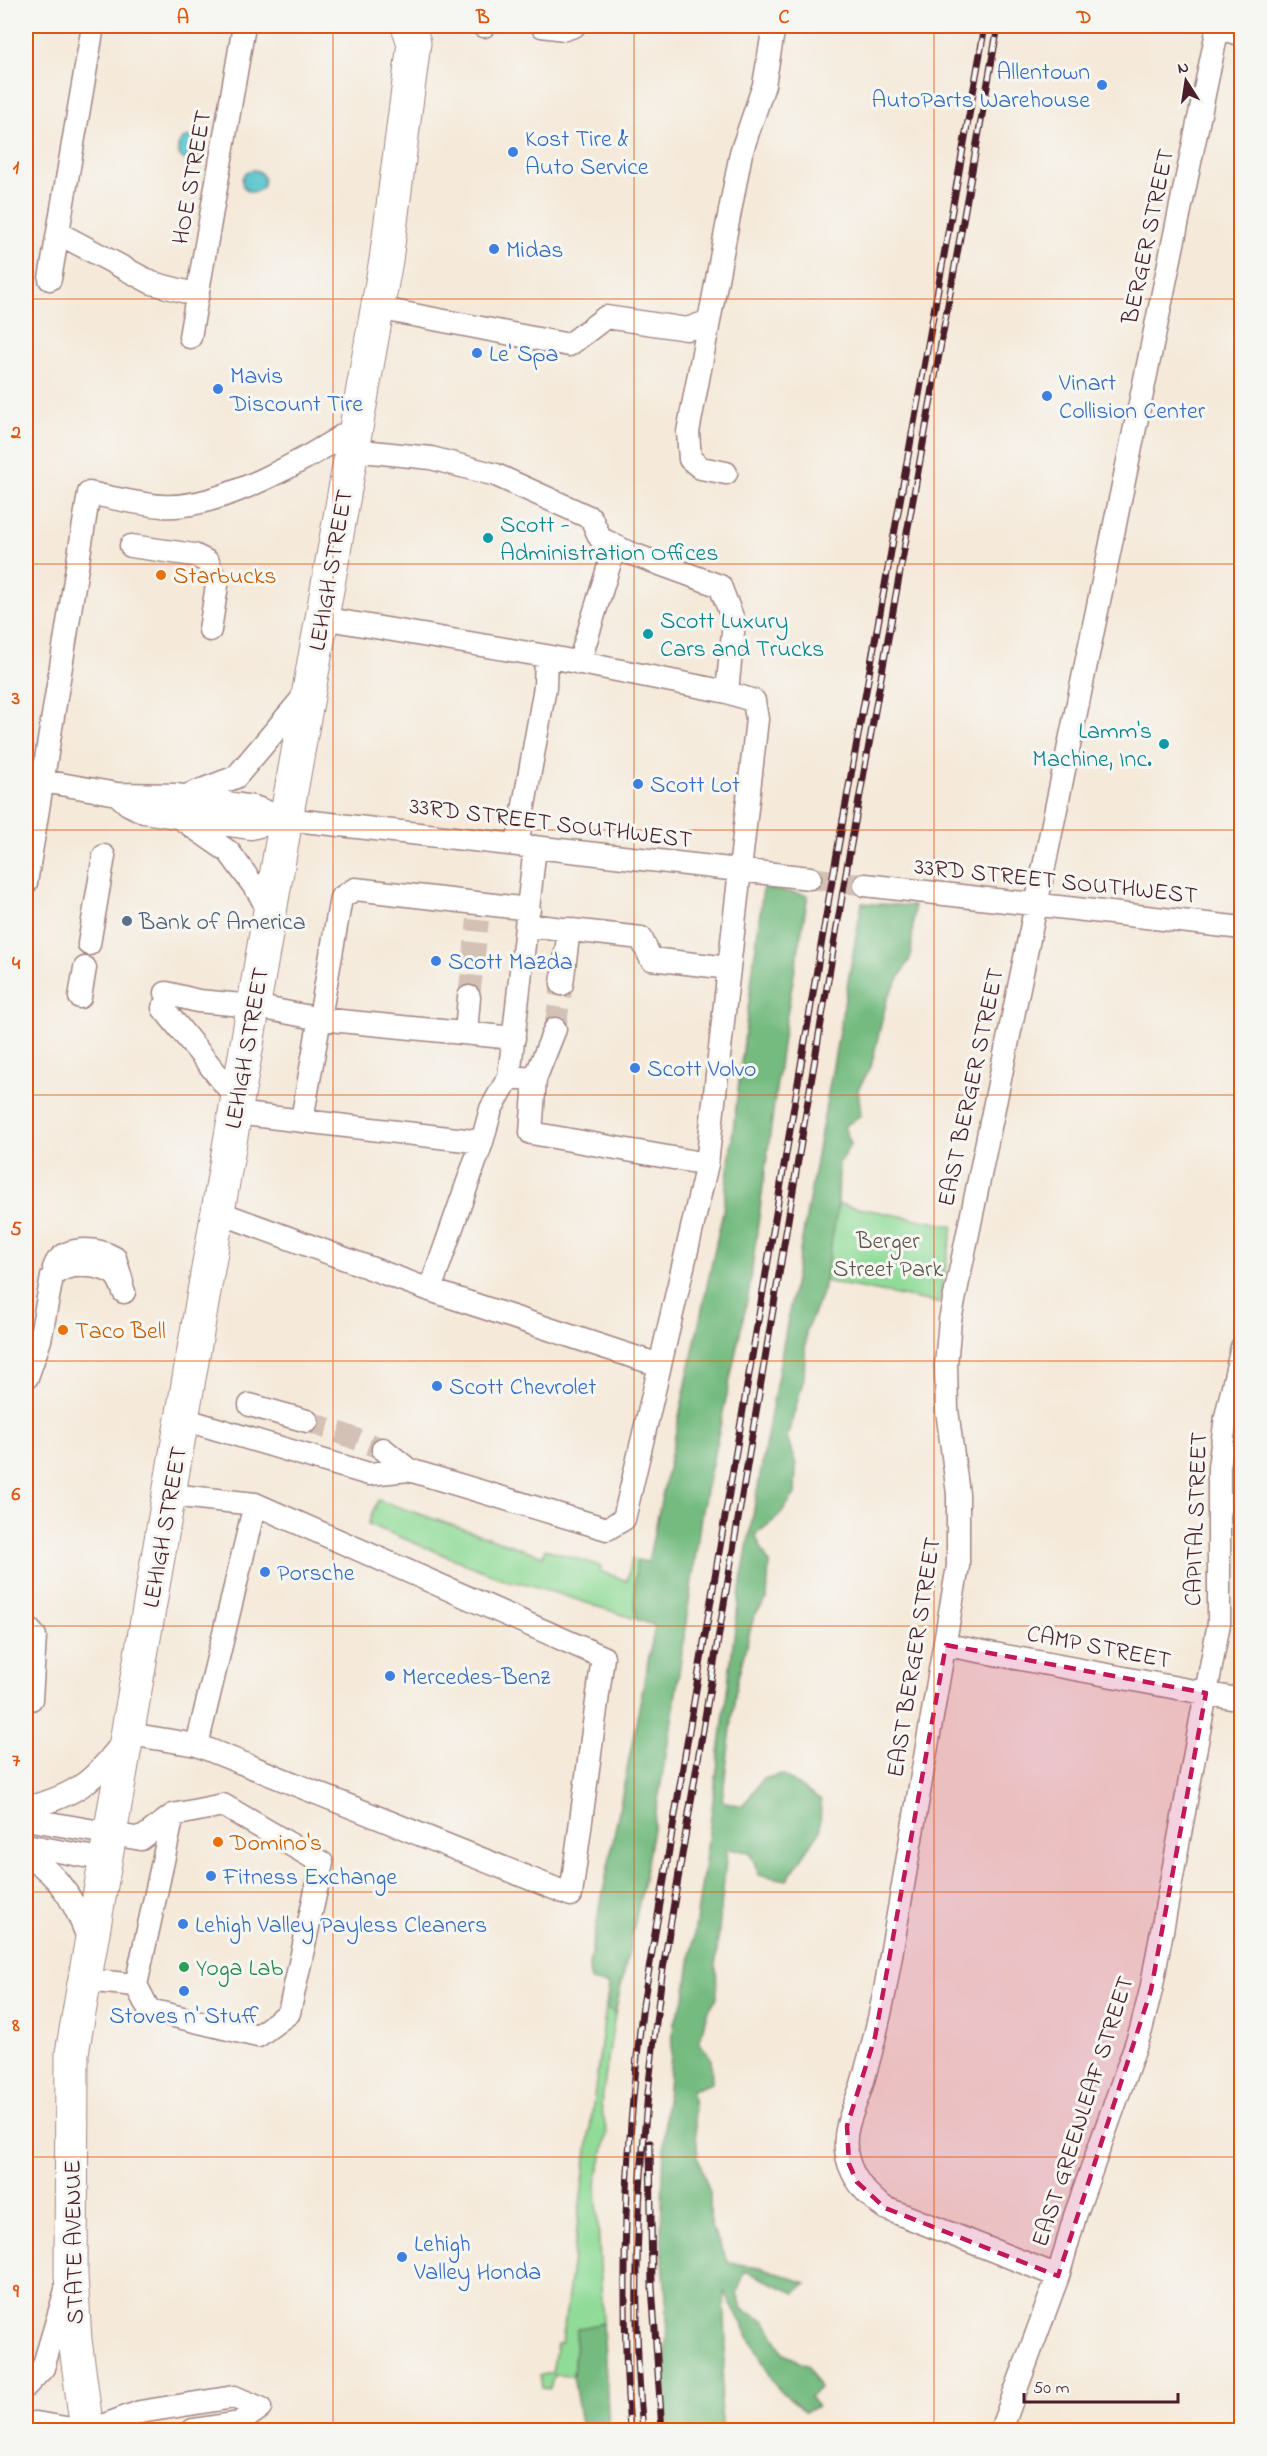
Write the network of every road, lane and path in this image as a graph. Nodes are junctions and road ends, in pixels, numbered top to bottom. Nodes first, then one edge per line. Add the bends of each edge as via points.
1 (93, 26) edge
2 (244, 26) edge
3 (542, 26) edge
4 (574, 26) edge
5 (774, 26) edge
6 (1216, 26) edge
7 (418, 31) edge
8 (1242, 35) edge
9 (58, 233) junction
10 (50, 279) dead end
11 (198, 295) junction
12 (378, 308) junction
13 (707, 322) junction
14 (190, 337) dead end
15 (354, 439) junction
16 (1130, 457) joint
17 (726, 473) dead end
18 (130, 546) dead end
19 (615, 546) junction
20 (322, 618) junction
21 (210, 630) dead end
22 (546, 656) junction
23 (579, 663) junction
24 (309, 690) junction
25 (728, 692) junction
26 (34, 780) edge
27 (182, 807) junction
28 (286, 819) junction
29 (526, 846) junction
30 (104, 856) dead end
31 (741, 871) junction
32 (810, 878) tunnel mouth
33 (26, 883) edge
34 (865, 885) tunnel mouth
35 (1037, 904) junction
36 (270, 914) junction
37 (529, 917) junction
38 (1242, 928) edge
39 (569, 929) junction
40 (89, 944) dead end
41 (85, 968) dead end
42 (729, 968) junction
43 (562, 984) tunnel mouth
44 (80, 997) dead end
45 (469, 997) tunnel mouth
46 (254, 1006) junction
47 (320, 1019) junction
48 (555, 1029) tunnel mouth
49 (466, 1033) junction
50 (514, 1038) junction
51 (510, 1077) junction
52 (535, 1079) junction
53 (236, 1106) junction
54 (302, 1120) junction
55 (482, 1142) junction
56 (707, 1164) junction
57 (218, 1212) junction
58 (430, 1290) junction
59 (124, 1292) dead end
60 (1242, 1347) edge
61 (659, 1365) junction
62 (27, 1377) dead end
63 (250, 1405) dead end
64 (183, 1419) junction
65 (307, 1421) tunnel mouth
66 (383, 1449) tunnel mouth
67 (409, 1470) junction
68 (170, 1495) junction
69 (255, 1504) junction
70 (26, 1626) edge
71 (946, 1645) junction
72 (1206, 1693) junction
73 (31, 1699) dead end
74 (1242, 1700) edge
75 (129, 1734) junction
76 (198, 1745) junction
77 (26, 1808) edge
78 (173, 1815) junction
79 (26, 1819) edge
80 (26, 1845) edge
81 (109, 1846) junction
82 (26, 1855) edge
83 (91, 1945) junction
84 (84, 1980) junction
85 (136, 1985) junction
86 (72, 2053) joint
87 (71, 2275) junction
88 (1058, 2276) junction
89 (26, 2386) edge
90 (26, 2424) edge
91 (78, 2430) edge
92 (89, 2430) edge
93 (193, 2430) edge
94 (1001, 2430) edge

1 - 9 street
2 - 11 street, HOE STREET
3 - 4 street
5 - 13 street via 764,85 741,153
6 - 8 street
6 - 16 street, BERGER STREET
7 - 12 highway, LEHIGH STREET
9 - 10 street
9 - 11 street via 152,283
11 - 14 street, HOE STREET
12 - 13 street via 569,345 606,317 687,329
12 - 15 highway, LEHIGH STREET
13 - 17 street via 688,432 690,459 701,468
15 - 19 street via 496,475 591,518 600,538
15 - 20 highway, LEHIGH STREET
15 - 26 street via 217,497 185,505 163,506 89,493
16 - 35 street, EAST BERGER STREET
18 - 21 street via 194,555 208,562 217,585
19 - 23 street
19 - 25 street via 720,586 734,622
20 - 22 street
20 - 24 highway, LEHIGH STREET
22 - 23 street
22 - 29 street
23 - 25 street
24 - 27 street via 236,777
24 - 28 highway, LEHIGH STREET
25 - 31 street via 754,701 758,719
26 - 27 street, 33RD STREET SOUTHWEST via 117,794 145,793
26 - 33 street
27 - 28 street, 33RD STREET SOUTHWEST via 254,807
27 - 36 street via 229,852
28 - 29 street, 33RD STREET SOUTHWEST
28 - 36 highway, LEHIGH STREET
29 - 31 street, 33RD STREET SOUTHWEST
29 - 37 street
30 - 40 street
31 - 32 street, 33RD STREET SOUTHWEST
31 - 42 street
34 - 35 street, 33RD STREET SOUTHWEST
35 - 38 street, 33RD STREET SOUTHWEST
35 - 71 street, EAST BERGER STREET via 950,1320 946,1410 960,1530
36 - 46 highway, LEHIGH STREET
37 - 39 street
37 - 47 street via 355,889 341,898
37 - 50 street
39 - 42 street via 641,938 651,959
39 - 43 street
41 - 44 street
42 - 56 street
45 - 49 street
46 - 47 street
46 - 53 highway, LEHIGH STREET
46 - 53 street via 164,1001
47 - 49 street
47 - 54 street
48 - 52 street
49 - 50 street
50 - 51 street
51 - 52 street
51 - 55 street via 490,1109
52 - 56 street via 531,1133
53 - 54 street
53 - 57 highway, LEHIGH STREET
54 - 55 street
55 - 58 street
56 - 61 street
57 - 58 street
57 - 64 highway, LEHIGH STREET
58 - 61 street
59 - 62 street via 118,1277 111,1272 69,1266 56,1271
60 - 72 street, CAPITAL STREET via 1219,1467 1219,1623
61 - 67 street via 624,1519 607,1529
63 - 65 street
64 - 67 street via 369,1474
64 - 68 highway, LEHIGH STREET
66 - 67 street
68 - 69 street
68 - 75 highway, LEHIGH STREET
69 - 76 street
69 - 76 street via 603,1657 572,1895
70 - 73 street via 35,1636
71 - 72 street, CAMP STREET
71 - 88 street, EAST BERGER STREET via 877,2028 847,2126 849,2164 870,2198 885,2208
72 - 74 street, CAMP STREET
72 - 88 street, EAST GREENLEAF STREET via 1141,2030 1075,2216
75 - 76 street
75 - 77 street via 105,1767 82,1787 51,1802
75 - 81 highway, LEHIGH STREET
78 - 81 street via 141,1839
78 - 85 street
78 - 85 street via 223,1805 322,1863 289,2013 258,2036 148,2010
79 - 81 street
80 - 81 street
81 - 83 highway, LEHIGH STREET
82 - 83 street via 66,1889 77,1906
83 - 84 highway, LEHIGH STREET
84 - 85 street
84 - 86 highway, LEHIGH STREET
86 - 87 highway, STATE AVENUE
87 - 89 street via 43,2368
87 - 92 highway, STATE AVENUE via 75,2340
88 - 94 street, EAST GREENLEAF STREET
90 - 91 street
92 - 93 street via 140,2412 234,2397 260,2408 239,2423

